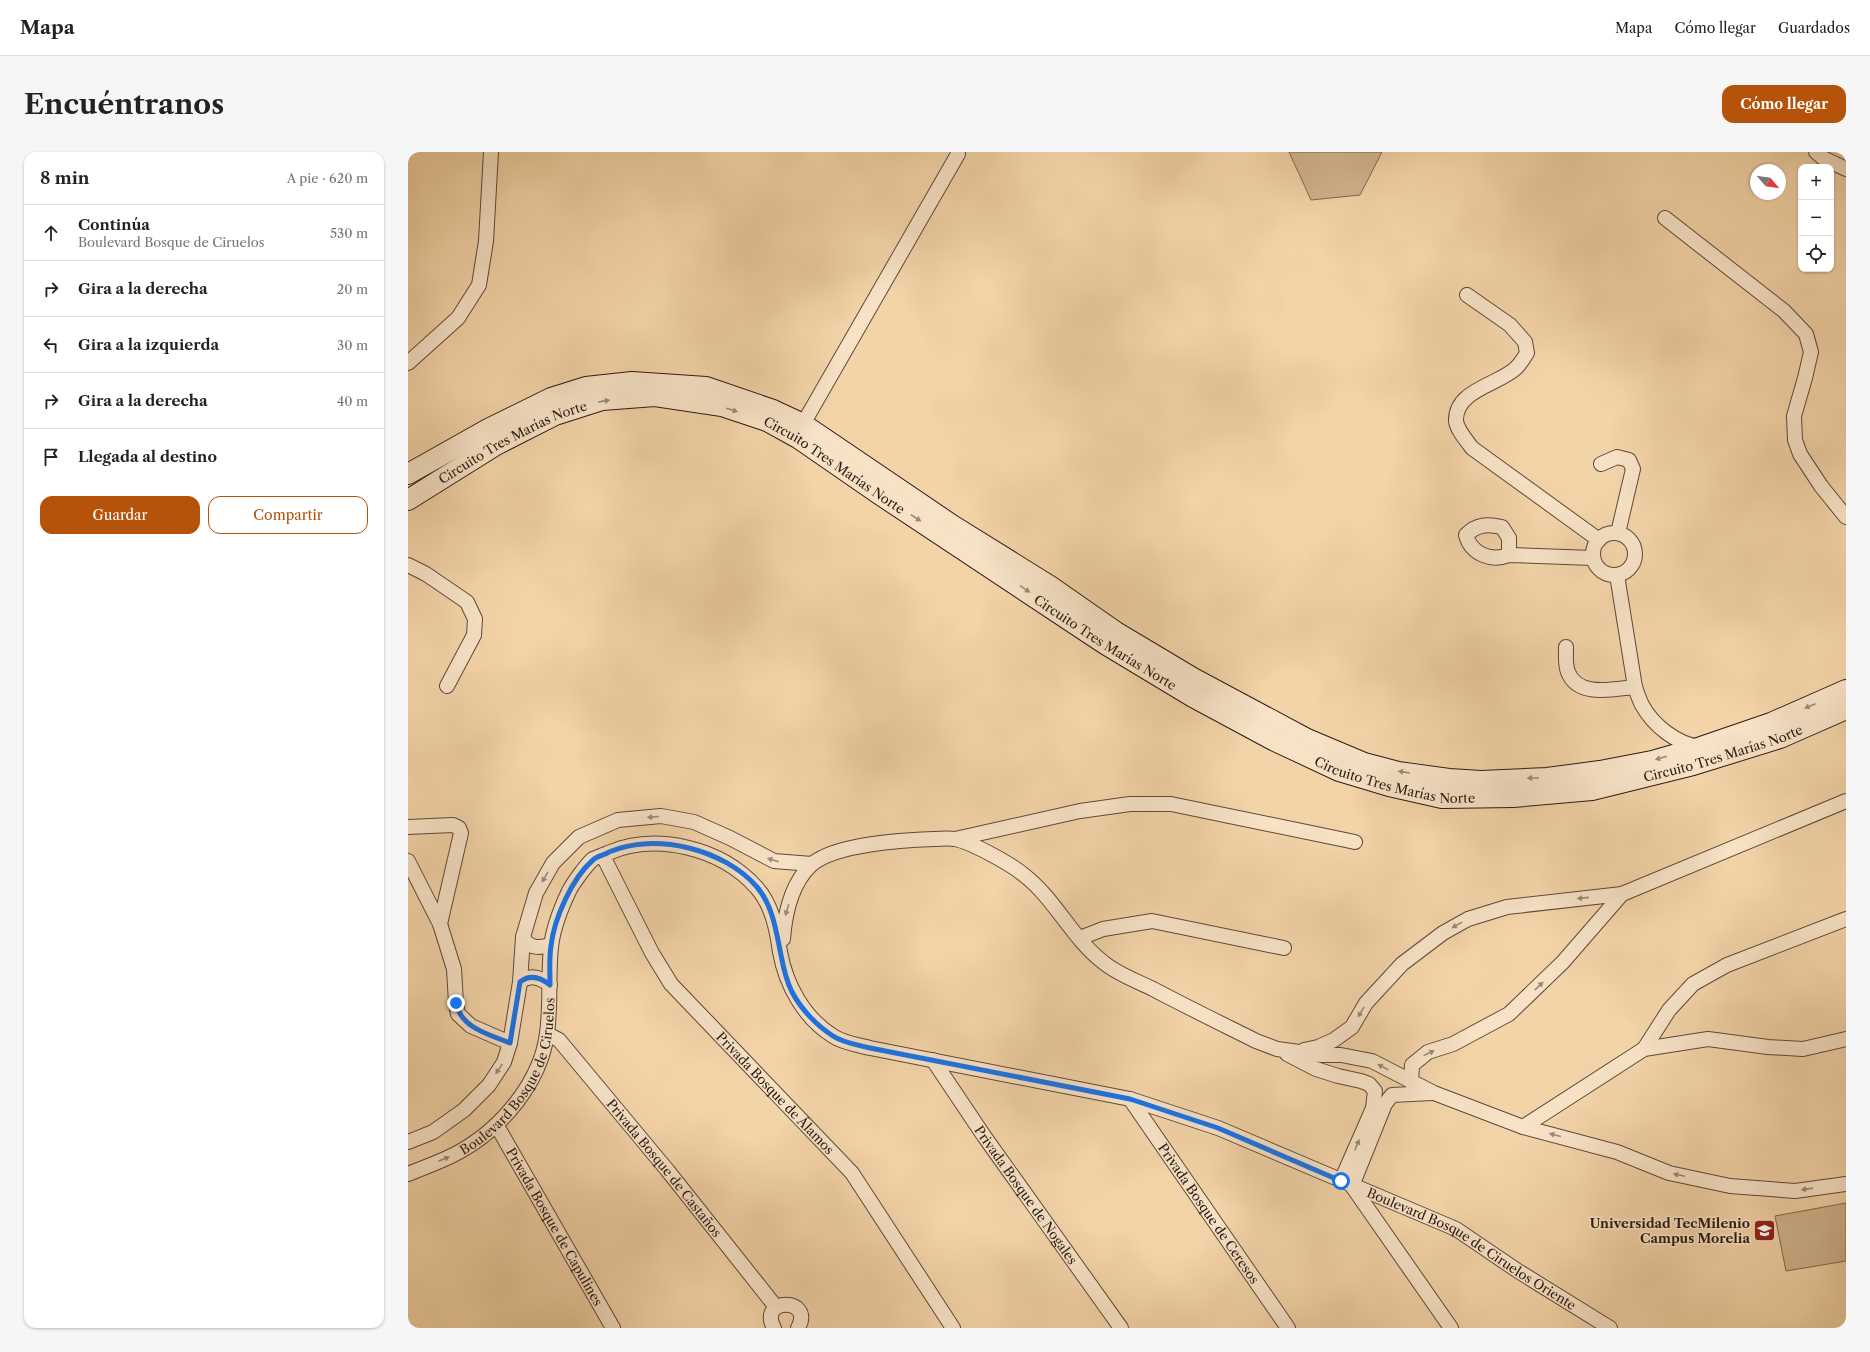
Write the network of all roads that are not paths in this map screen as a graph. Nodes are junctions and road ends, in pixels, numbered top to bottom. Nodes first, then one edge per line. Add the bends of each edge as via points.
1 (491, 152) edge
2 (1816, 152) edge
3 (958, 154) dead end
4 (1846, 169) edge
5 (1665, 218) dead end
6 (1467, 295) dead end
7 (408, 363) edge
8 (704, 395) junction
9 (803, 424) junction
10 (1601, 464) dead end
11 (409, 473) edge
12 (408, 500) edge
13 (1846, 517) edge
14 (1618, 533) junction
15 (1599, 540) junction
16 (1509, 555) dead end
17 (1592, 558) junction
18 (408, 565) edge
19 (1618, 575) junction
20 (1111, 638) junction
21 (1566, 647) dead end
22 (447, 686) dead end
23 (1636, 687) junction
24 (1846, 690) edge
25 (1846, 709) edge
26 (1701, 746) junction
27 (1846, 800) edge
28 (408, 827) edge
29 (955, 839) junction
30 (1355, 842) dead end
31 (603, 856) junction
32 (408, 861) edge
33 (812, 864) junction
34 (1622, 894) junction
35 (1846, 919) edge
36 (440, 924) junction
37 (523, 937) junction
38 (1080, 938) junction
39 (551, 945) junction
40 (1284, 948) dead end
41 (781, 956) junction
42 (520, 982) junction
43 (550, 985) junction
44 (547, 1034) junction
45 (1846, 1039) edge
46 (510, 1043) junction
47 (1277, 1049) junction
48 (1644, 1049) junction
49 (1294, 1052) junction
50 (933, 1060) junction
51 (1411, 1082) junction
52 (1434, 1093) junction
53 (1130, 1099) junction
54 (497, 1126) junction
55 (1523, 1127) junction
56 (408, 1142) edge
57 (408, 1174) edge
58 (1346, 1183) junction
59 (1846, 1184) edge
60 (776, 1307) junction
61 (613, 1328) edge
62 (774, 1328) edge
63 (798, 1328) edge
64 (953, 1328) edge
65 (1122, 1328) edge
66 (1288, 1328) edge
67 (1451, 1328) edge
68 (1610, 1328) edge

1 - 7 street via 486,241 479,285 458,318
2 - 4 street
3 - 9 street
5 - 13 street via 1784,311 1806,334 1811,352 1794,416 1794,440 1821,486
6 - 15 street via 1510,325 1525,342 1527,353 1516,368 1468,395 1460,408 1456,422 1461,433 1472,448
8 - 9 street, Circuito Tres Marías Norte via 773,410
8 - 11 street, Circuito Tres Marías Norte via 632,382 586,387 551,398 488,429
12 -> 8 street, Circuito Tres Marías Norte via 496,445 555,415 602,400
8 -> 20 street, Circuito Tres Marías Norte via 722,406 767,421 798,438 879,494
9 - 20 street, Circuito Tres Marías Norte via 952,525 1050,586
10 - 14 street via 1617,457 1629,460 1633,468
14 - 15 street via 1608,533
14 - 19 street via 1632,542 1635,553 1631,567
15 - 17 street via 1595,544
16 - 17 street
17 - 19 street via 1605,574
18 - 22 street via 467,602 475,618 474,635
19 - 23 street
20 - 25 street, Circuito Tres Marías Norte via 1193,697 1273,740 1332,768 1389,786 1442,798 1513,797 1592,790 1693,765 1780,738
26 -> 20 street, Circuito Tres Marías Norte via 1644,762 1547,778 1481,781 1398,772 1364,763 1307,739 1193,678
21 - 23 street via 1567,671 1573,682 1581,688 1595,690
23 - 26 street via 1641,704 1652,719 1669,734 1690,746
24 -> 26 street, Circuito Tres Marías Norte via 1771,723
27 - 34 street
28 - 36 street via 453,824 461,833
29 - 30 street via 1080,811 1130,804 1171,804
29 - 33 street via 898,840 837,851
29 - 38 street via 988,853 1024,875 1054,905
31 - 39 street, Boulevard Bosque de Ciruelos via 594,859 570,888
31 - 41 street, Boulevard Bosque de Ciruelos via 623,847 665,843 692,848 712,856 757,887 768,905 776,926
31 - 64 street, Privada Bosque de Álamos via 652,953 671,984 852,1173
32 - 36 street
33 -> 37 street via 774,861 694,822 661,816 618,820 579,837 553,863 536,893
33 -> 41 street via 799,880 791,900 785,918
34 -> 49 street via 1507,907 1468,919 1402,964 1366,1003 1352,1027 1334,1040 1318,1047
51 -> 34 street via 1412,1065 1428,1052 1453,1044 1510,1014 1563,962
35 - 48 street via 1727,965 1693,984 1669,1010
36 - 46 street via 454,969 458,1014 471,1026
37 - 39 street via 525,942 533,947
37 - 42 street
38 - 40 street via 1103,929 1152,921
38 - 47 street via 1103,962 1256,1042
39 - 43 street, Boulevard Bosque de Ciruelos
41 - 50 street, Boulevard Bosque de Ciruelos via 792,992 812,1019 834,1037 870,1048
42 - 43 street via 535,977
42 - 46 street
43 - 44 street, Boulevard Bosque de Ciruelos
44 - 54 street, Boulevard Bosque de Ciruelos via 541,1058 519,1100
44 - 60 street, Privada Bosque de Castaños via 560,1040
45 - 48 street via 1803,1049 1708,1040
46 -> 56 street via 504,1062 489,1085 464,1110 433,1132
47 - 49 street
58 -> 47 street via 1373,1108 1375,1091 1369,1084 1316,1068
48 - 55 street
51 -> 49 street via 1372,1061 1341,1055
50 - 53 street, Boulevard Bosque de Ciruelos
50 - 65 street, Privada Bosque de Nogales via 984,1136
51 - 52 street
52 - 55 street
52 - 58 street via 1392,1095
53 - 58 street, Boulevard Bosque de Ciruelos via 1218,1128
53 - 66 street, Privada Bosque de Ceresos
57 -> 54 street, Boulevard Bosque de Ciruelos via 459,1152
54 - 61 street, Privada Bosque de Capulines
59 -> 55 street via 1795,1191 1730,1186 1669,1173 1617,1152
58 - 67 street
58 - 68 street, Boulevard Bosque de Ciruelos Oriente via 1456,1229
60 - 62 street via 771,1317
60 - 63 street via 786,1304 796,1308 801,1316

